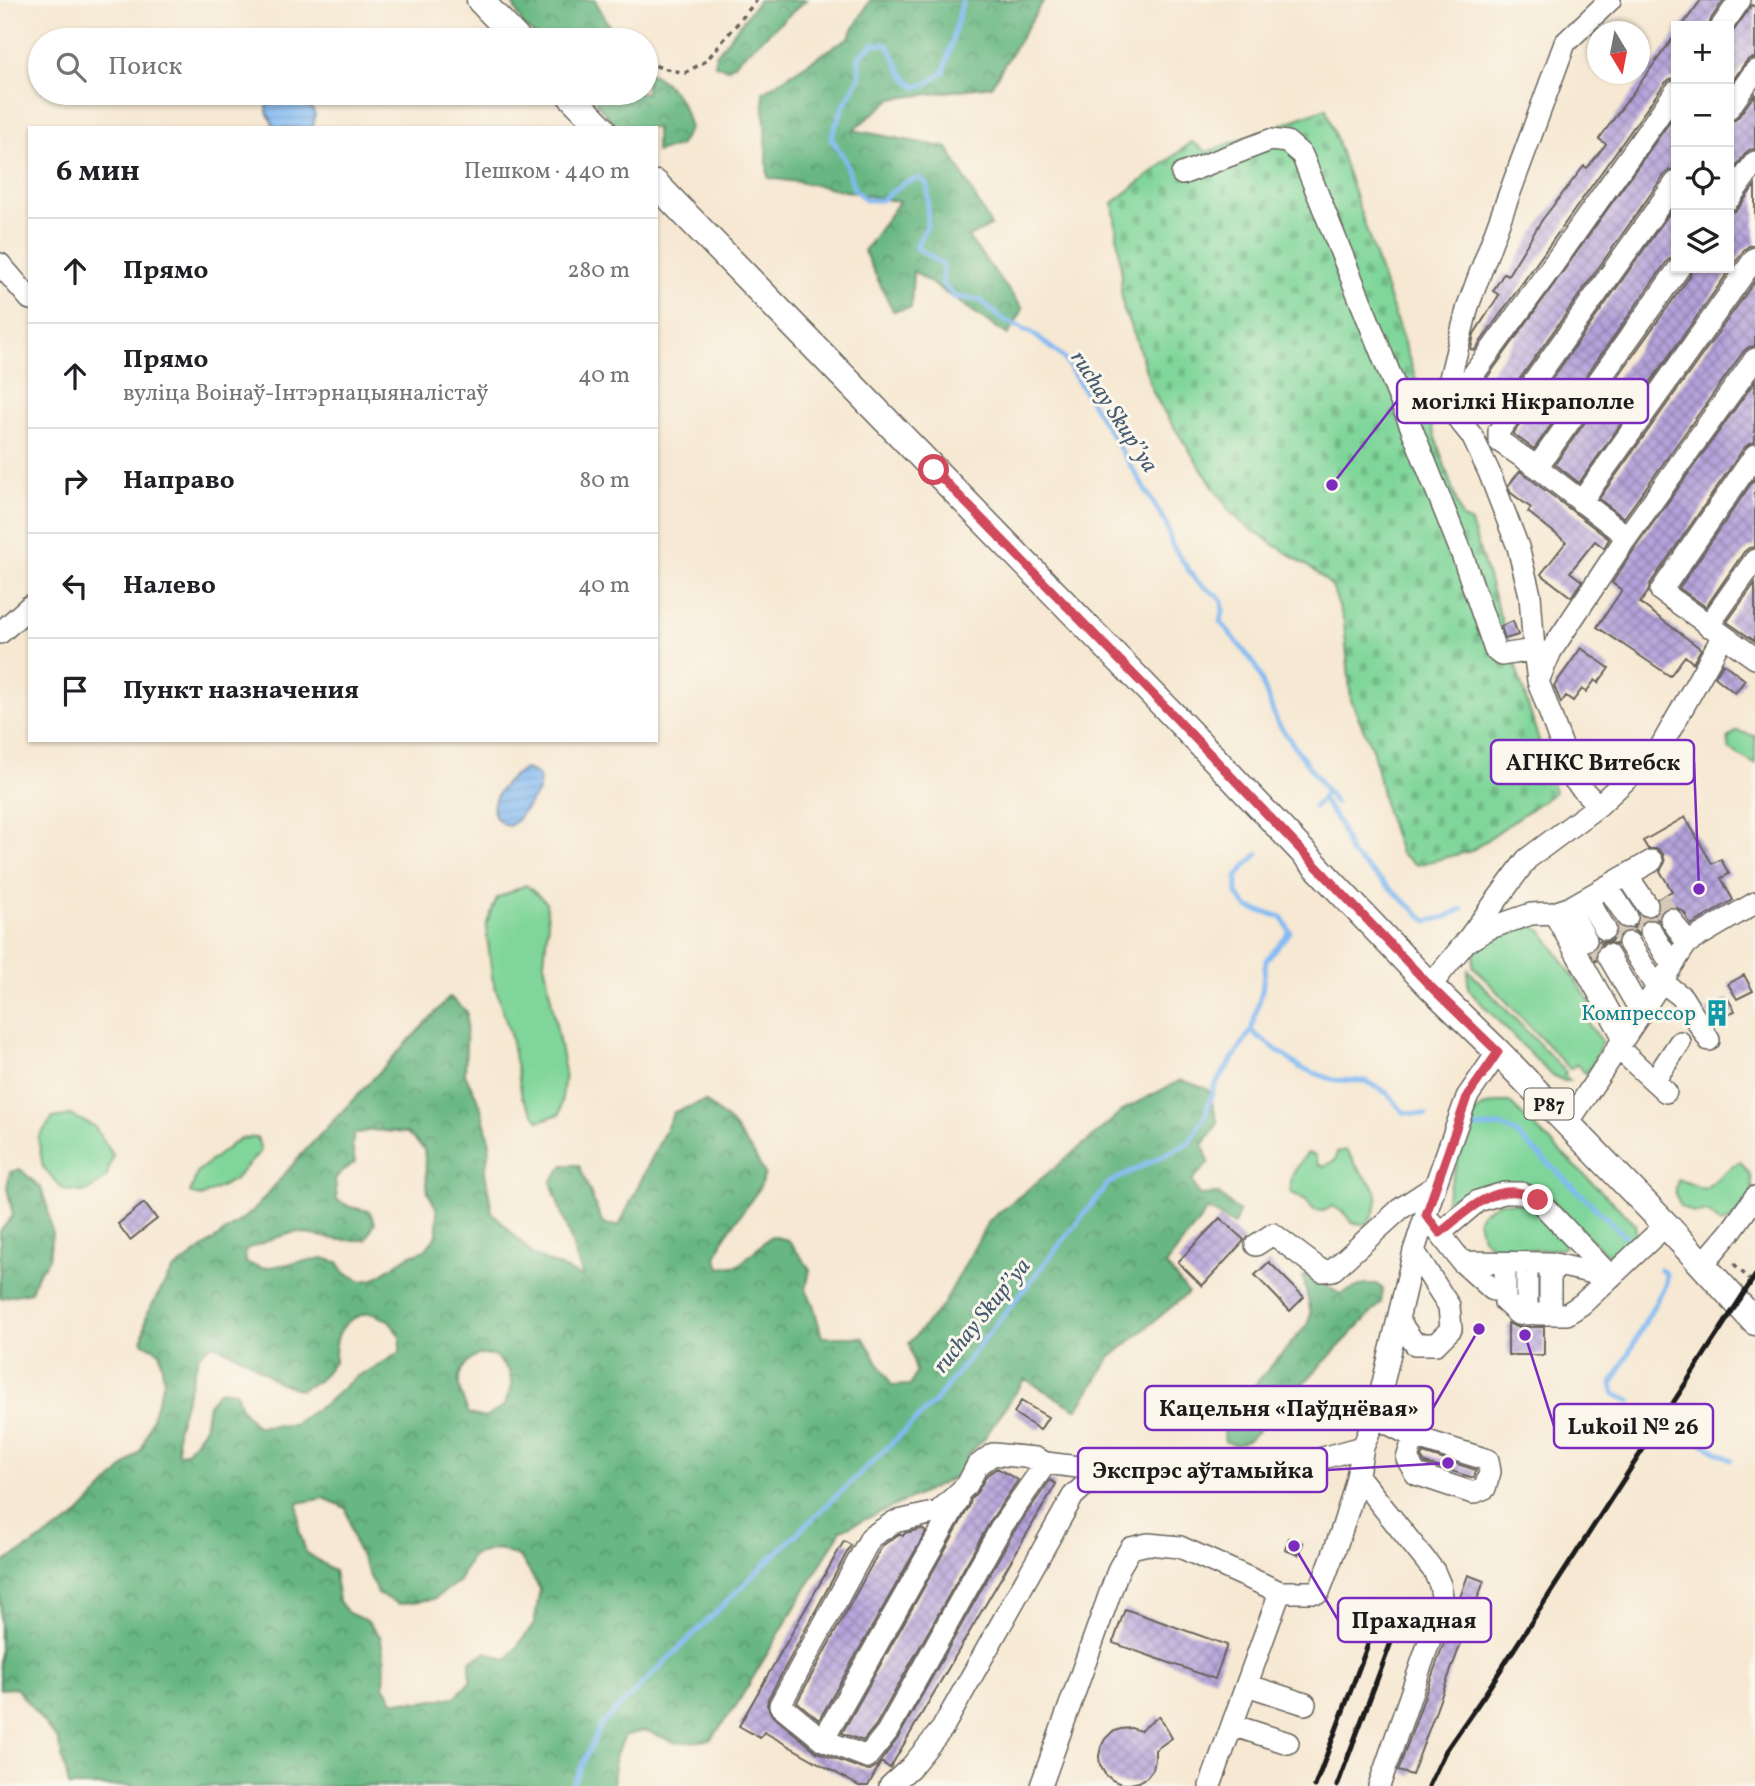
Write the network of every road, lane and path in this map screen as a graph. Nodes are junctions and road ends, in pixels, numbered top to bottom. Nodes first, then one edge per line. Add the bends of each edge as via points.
1 (480, 0) edge
2 (757, 0) edge
3 (1610, 0) edge
4 (1740, 0) edge
5 (1725, 21) edge
6 (507, 28) edge
7 (658, 66) edge
8 (1755, 71) edge
9 (1671, 98) edge
10 (1734, 101) edge
11 (580, 105) edge
12 (600, 126) edge
13 (1755, 162) edge
14 (1182, 174) dead end
15 (658, 186) edge
16 (1671, 189) edge
17 (1734, 192) edge
18 (1755, 258) edge
19 (0, 264) edge
20 (1675, 273) edge
21 (28, 297) edge
22 (1755, 359) edge
23 (1455, 415) junction
24 (1499, 431) junction
25 (1472, 436) junction
26 (1755, 455) edge
27 (1537, 467) junction
28 (1581, 502) junction
29 (1624, 541) junction
30 (1755, 560) edge
31 (28, 608) edge
32 (1716, 631) junction
33 (0, 633) edge
34 (1534, 650) junction
35 (1754, 656) edge
36 (1538, 681) junction
37 (1598, 806) junction
38 (1603, 888) junction
39 (1755, 903) edge
40 (1622, 920) junction
41 (1465, 943) junction
42 (1430, 986) junction
43 (1653, 994) junction
44 (1709, 1040) dead end
45 (1680, 1042) dead end
46 (1498, 1052) junction
47 (1568, 1123) junction
48 (1435, 1186) junction
49 (1755, 1198) edge
50 (1426, 1215) junction
51 (1666, 1224) junction
52 (1440, 1233) junction
53 (1256, 1245) dead end
54 (1414, 1251) junction
55 (1462, 1262) junction
56 (1505, 1263) junction
57 (1527, 1263) junction
58 (1550, 1263) junction
59 (1703, 1264) junction
60 (1611, 1277) junction
61 (1493, 1290) dead end
62 (1533, 1314) junction
63 (1398, 1320) junction
64 (1755, 1322) edge
65 (1375, 1418) junction
66 (1414, 1437) dead end
67 (1363, 1447) junction
68 (1046, 1463) junction
69 (1102, 1470) junction
70 (1358, 1476) junction
71 (967, 1485) junction
72 (1280, 1592) junction
73 (1247, 1685) junction
74 (1305, 1704) dead end
75 (1232, 1725) junction
76 (823, 1740) junction
77 (1288, 1743) dead end
78 (890, 1786) edge
79 (1041, 1786) edge
80 (1210, 1786) edge
81 (1379, 1786) edge

1 - 6 main road
2 - 7 path via 706,61 685,73
3 - 23 street via 1565,43 1468,306 1450,378
4 - 5 street
8 - 10 street
9 - 23 street via 1467,383
11 - 12 main road
13 - 17 street
14 - 34 street via 1270,140 1287,142 1301,155 1462,554 1494,650 1501,655
15 - 42 main road, Р87
16 - 24 street
18 - 28 street
19 - 21 street
20 - 27 street
22 - 29 street
23 - 25 street
24 - 25 street
24 - 27 street via 1499,441
25 - 34 street via 1518,547 1530,595
26 - 32 street via 1661,591
27 - 28 street
28 - 29 street via 1621,532
29 - 36 street via 1551,651
30 - 32 street
31 - 33 street
32 - 35 street
32 - 37 street via 1660,748
34 - 36 street
36 - 37 street via 1575,781
37 - 41 street via 1527,859
38 - 40 street
38 - 40 street
38 - 40 street
38 - 41 street via 1490,928
38 - 43 street
39 - 43 street
41 - 42 street
42 - 46 main road, Р87
43 - 43 street via 1634,940
43 - 44 street via 1682,997
43 - 45 street via 1660,1086
43 - 47 street
46 - 47 main road, Р87
46 - 48 street via 1467,1097
47 - 51 main road, Р87
48 - 50 street
48 - 53 street via 1401,1209 1333,1270 1322,1271 1273,1234
49 - 59 street
50 - 52 street
50 - 54 street
51 - 59 main road, Р87
51 - 60 street
52 - 55 street
52 - 60 street via 1478,1202 1521,1193 1538,1200
54 - 63 street
54 - 63 street via 1448,1306 1451,1329 1436,1344 1415,1344
55 - 56 street
55 - 61 street
56 - 57 street
56 - 62 street via 1505,1302
57 - 58 street
57 - 62 street
58 - 60 street
58 - 62 street
59 - 64 main road, Р87
60 - 62 street via 1567,1314
63 - 65 street
65 - 66 street
65 - 67 street
67 - 69 street via 1275,1471 1210,1474 1146,1466
67 - 70 street
68 - 69 street
68 - 71 street via 993,1454 978,1466
68 - 76 street via 1002,1527 887,1732 866,1757
69 - 78 street via 1073,1496 942,1728
70 - 72 street via 1319,1592
70 - 81 street via 1434,1572 1443,1602
71 - 76 street
71 - 76 street via 938,1512 894,1522 871,1537 780,1705
72 - 73 street
72 - 79 street via 1180,1548 1148,1544 1131,1548 1119,1567
73 - 74 street
73 - 75 street
75 - 77 street
75 - 80 street

